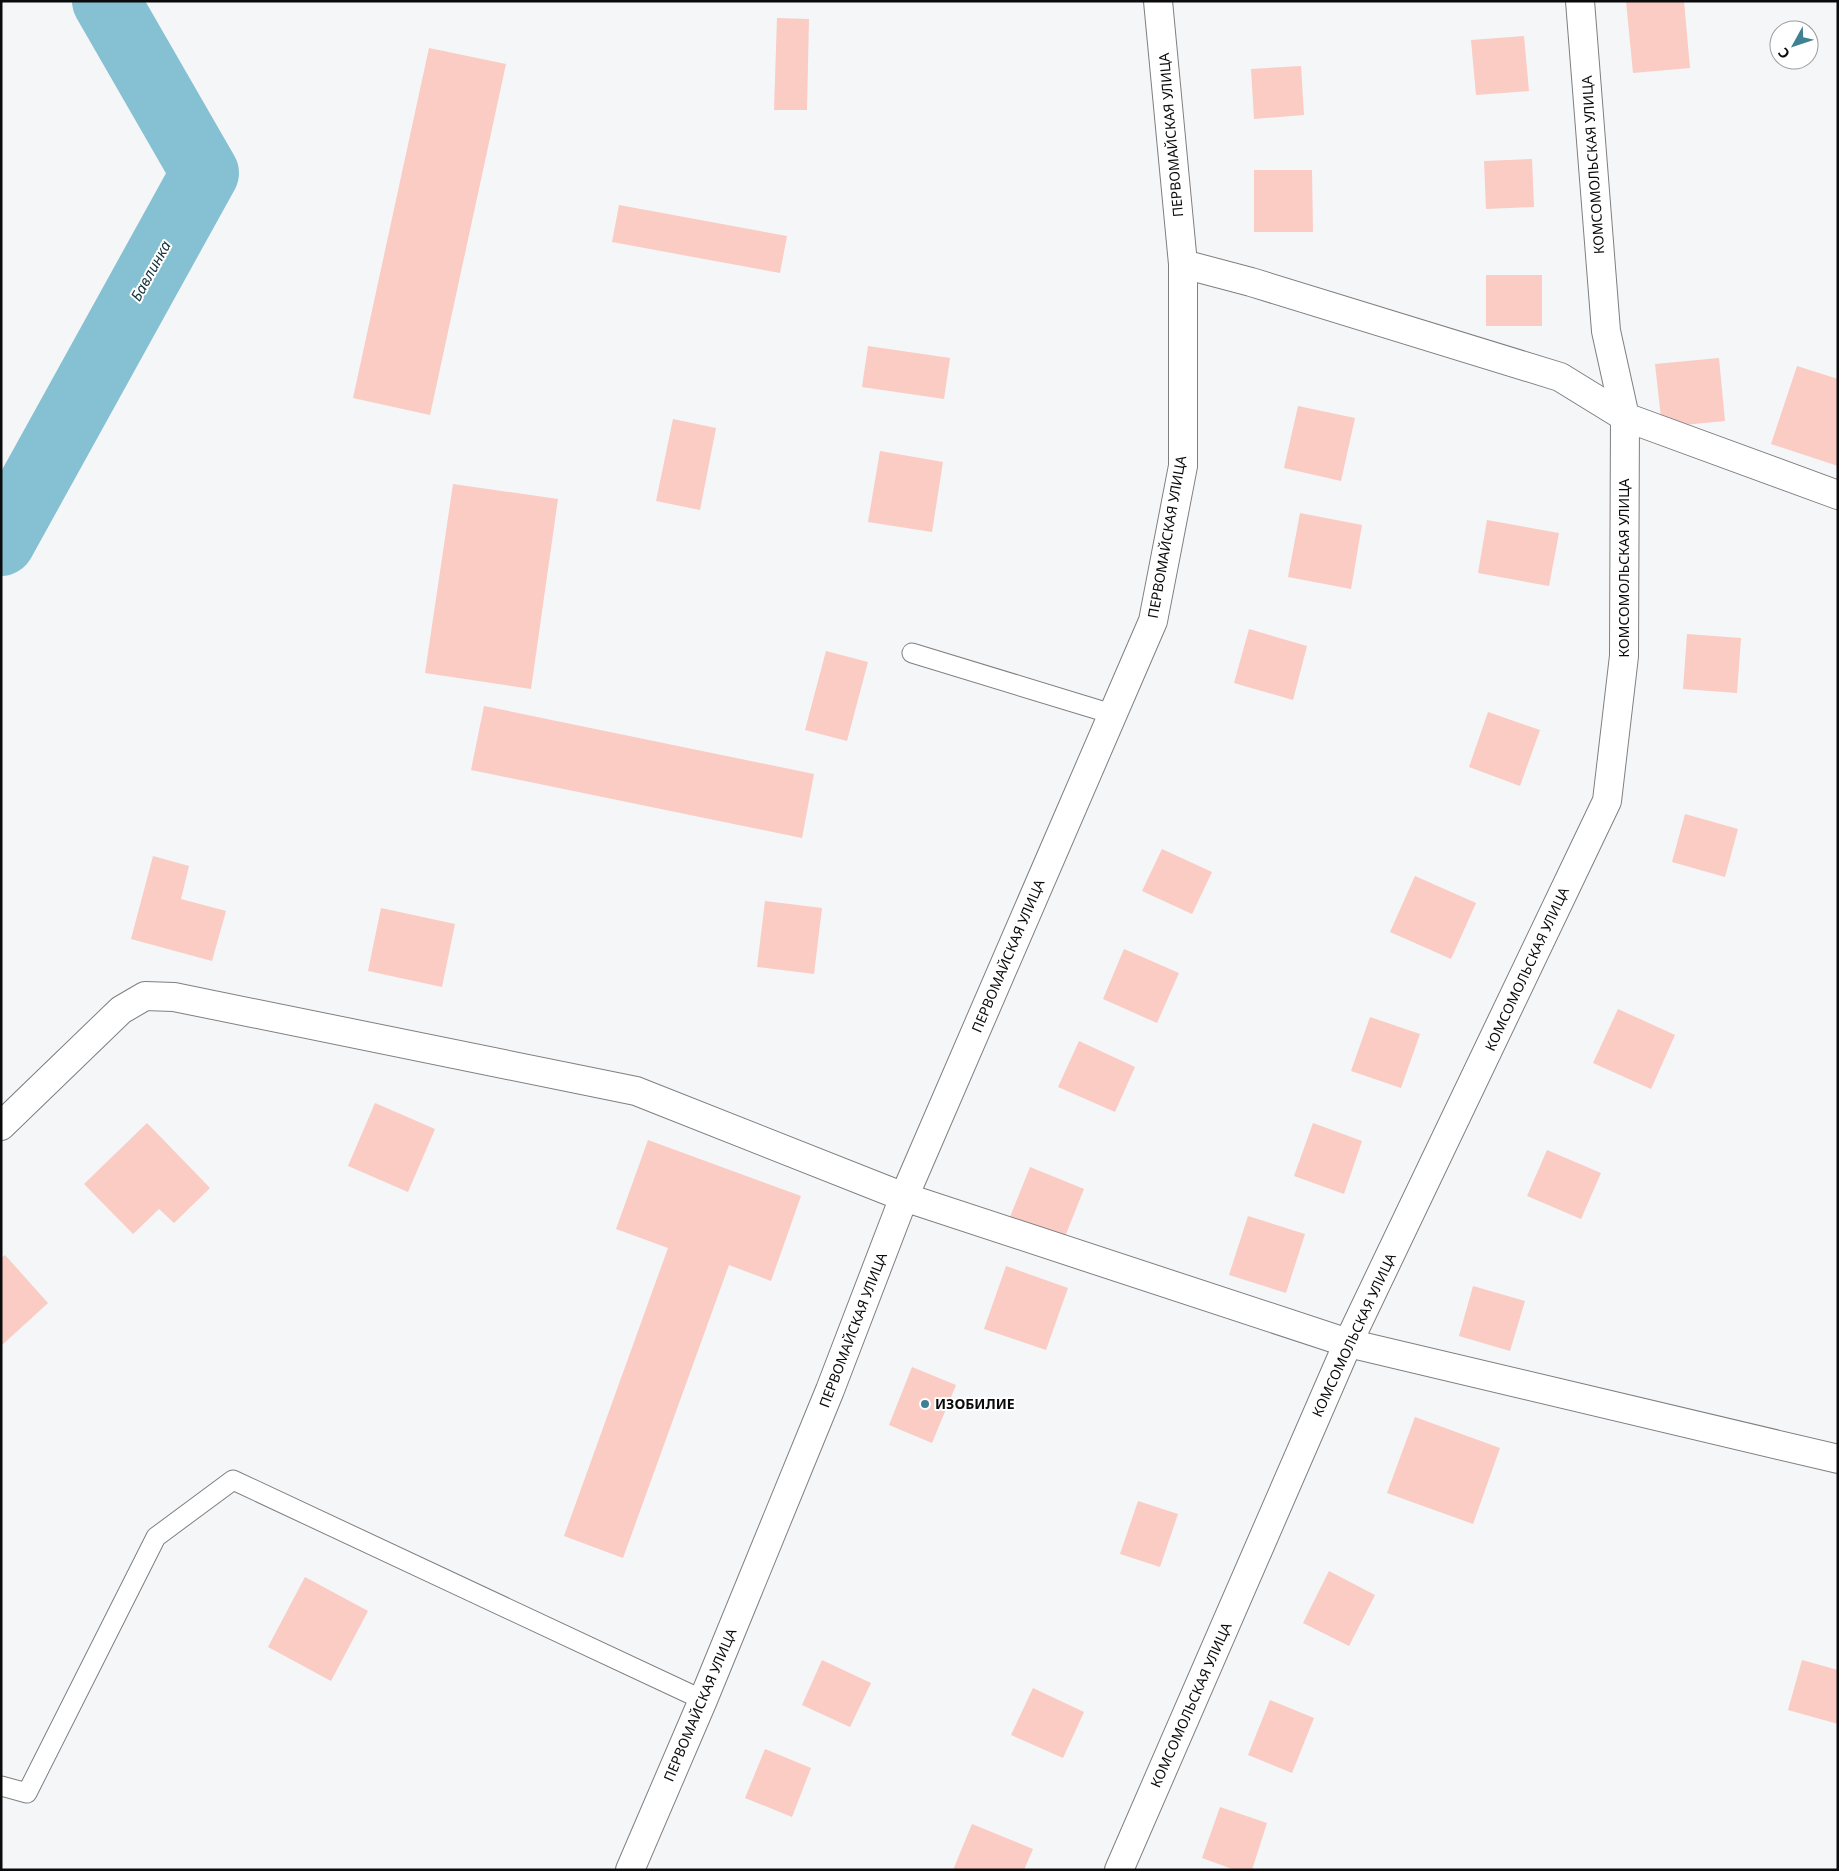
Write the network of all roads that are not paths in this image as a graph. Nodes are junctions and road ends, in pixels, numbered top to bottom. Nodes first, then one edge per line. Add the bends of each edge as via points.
1 (1158, 1) edge
2 (1580, 1) edge
3 (1183, 264) junction
4 (1625, 417) junction
5 (1838, 495) edge
6 (912, 653) dead end
7 (1112, 714) junction
8 (1, 1126) edge
9 (904, 1197) junction
10 (1348, 1344) junction
11 (1838, 1459) edge
12 (703, 1700) junction
13 (1, 1786) edge
14 (630, 1870) edge
15 (1119, 1870) edge

1 - 3 street, ПЕРВОМАЙСКАЯ УЛИЦА
2 - 4 street, КОМСОМОЛЬСКАЯ УЛИЦА via 1606,331
3 - 4 street via 1560,377
3 - 7 street, ПЕРВОМАЙСКАЯ УЛИЦА via 1183,466 1153,621
4 - 5 street
4 - 10 street, КОМСОМОЛЬСКАЯ УЛИЦА via 1624,656 1607,801
6 - 7 lane
7 - 9 street, ПЕРВОМАЙСКАЯ УЛИЦА
8 - 9 street via 121,1010 144,996 174,997 636,1091
9 - 10 street
9 - 12 street, ПЕРВОМАЙСКАЯ УЛИЦА via 830,1390
10 - 11 street
10 - 15 street, КОМСОМОЛЬСКАЯ УЛИЦА
12 - 13 lane via 232,1480 156,1537 27,1793
12 - 14 street, ПЕРВОМАЙСКАЯ УЛИЦА

